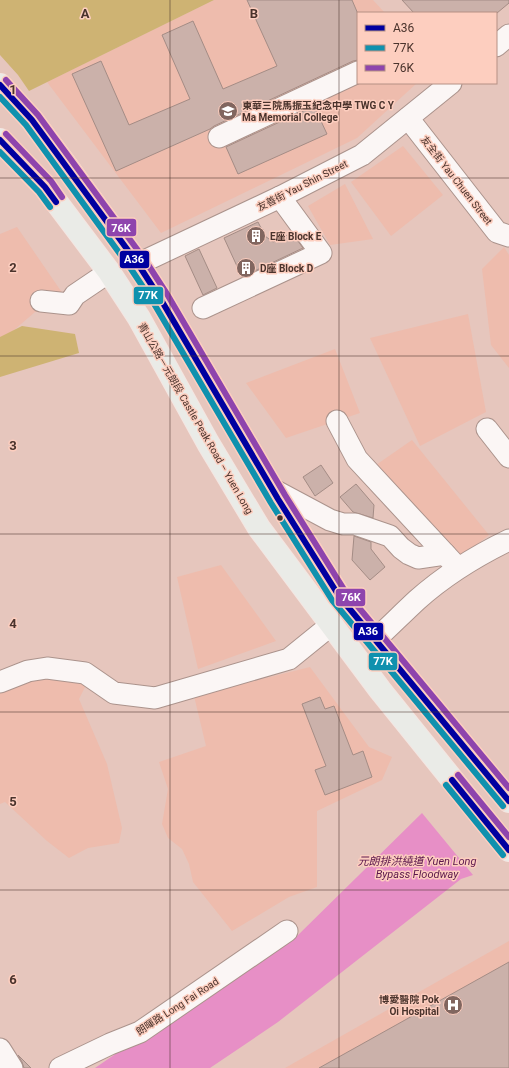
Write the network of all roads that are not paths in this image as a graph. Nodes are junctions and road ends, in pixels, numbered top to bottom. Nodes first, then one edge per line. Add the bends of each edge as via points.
1 (509, 35) edge
2 (497, 45) edge
3 (357, 72) edge
4 (450, 84) edge
5 (0, 85) edge
6 (408, 118) junction
7 (219, 137) dead end
8 (0, 140) edge
9 (280, 197) junction
10 (509, 236) edge
11 (138, 264) junction
12 (109, 272) junction
13 (41, 301) dead end
14 (202, 308) dead end
15 (338, 421) dead end
16 (487, 429) dead end
17 (509, 457) edge
18 (272, 489) junction
19 (509, 540) edge
20 (451, 561) junction
21 (331, 625) junction
22 (375, 640) junction
23 (0, 682) edge
24 (509, 801) edge
25 (509, 850) edge
26 (287, 931) dead end
27 (0, 1049) edge
28 (12, 1068) edge
29 (60, 1068) edge

1 - 2 street
3 - 7 street
4 - 6 street, 友善街 Yau Shin Street
5 - 11 main road via 32,120
6 - 9 street, 友善街 Yau Shin Street via 362,155
6 - 10 street, 友全街 Yau Chuen Street via 497,232
8 - 12 main road, 青山公路－元朗段 Castle Peak Road – Yuen Long via 45,187
9 - 11 street, 友善街 Yau Shin Street
9 - 14 street via 321,253
11 - 18 main road
12 - 13 street via 75,295 69,304
12 - 21 main road, 青山公路－元朗段 Castle Peak Road – Yuen Long via 139,318 208,443 259,528
15 - 20 street via 357,459
16 - 17 street
18 - 20 street via 330,520 355,524 390,536 401,548 418,558
18 - 22 main road via 339,596
19 - 20 street via 479,555
20 - 22 street via 418,599
21 - 23 street via 289,659 155,698 114,693 85,673 47,668 28,671
21 - 25 main road, 青山公路－元朗段 Castle Peak Road – Yuen Long
22 - 24 main road
26 - 29 street, 朗暉路 Long Fai Road via 140,1032
27 - 28 street

